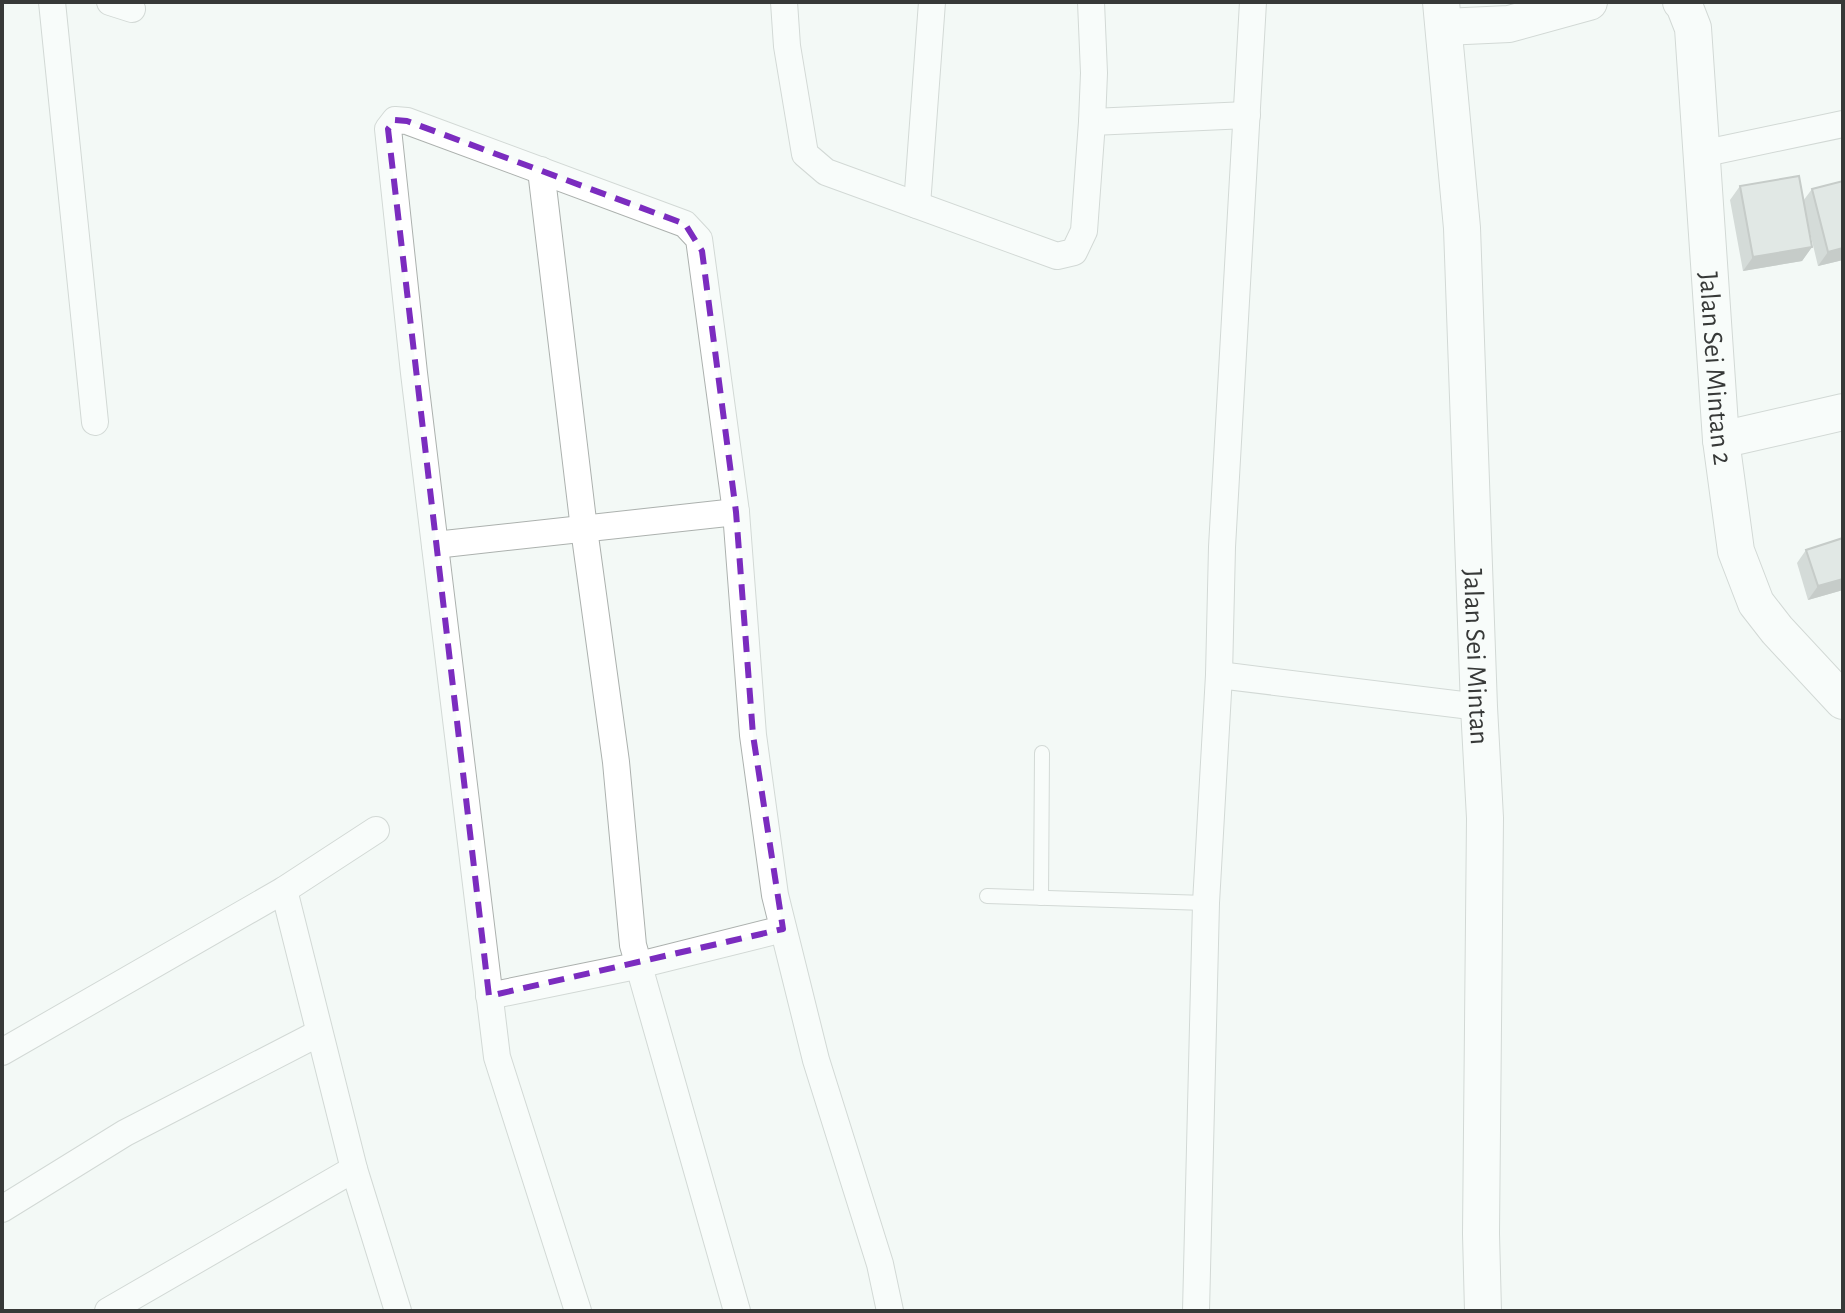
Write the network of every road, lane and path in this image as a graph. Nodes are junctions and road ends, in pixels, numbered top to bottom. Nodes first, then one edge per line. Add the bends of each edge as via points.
1 (52, 2) edge
2 (784, 2) edge
3 (932, 2) edge
4 (1091, 2) edge
5 (1253, 2) edge
6 (1589, 2) edge
7 (1681, 2) edge
8 (1442, 15) edge
9 (1247, 115) junction
10 (1092, 122) junction
11 (1843, 124) edge
12 (1701, 154) junction
13 (541, 170) junction
14 (917, 205) junction
15 (1843, 412) edge
16 (95, 422) dead end
17 (1721, 440) junction
18 (736, 512) junction
19 (584, 529) junction
20 (435, 545) junction
21 (1219, 675) junction
22 (1843, 701) edge
23 (1479, 707) junction
24 (1042, 753) dead end
25 (376, 830) dead end
26 (284, 890) junction
27 (987, 896) dead end
28 (1041, 898) junction
29 (1206, 903) junction
30 (783, 929) junction
31 (639, 965) junction
32 (489, 996) junction
33 (319, 1033) junction
34 (2, 1052) edge
35 (354, 1169) junction
36 (2, 1209) edge
37 (108, 1311) edge
38 (398, 1311) edge
39 (578, 1311) edge
40 (737, 1311) edge
41 (890, 1311) edge
42 (1196, 1311) edge
43 (1483, 1311) edge

1 - 16 street
2 - 14 street via 805,154 826,172
3 - 14 street
4 - 10 street
5 - 9 street
6 - 8 street via 1509,24
7 - 12 street, Jalan Sei Mintan 2 via 1693,28
8 - 23 street, Jalan Sei Mintan via 1462,228
9 - 10 street
9 - 21 street
10 - 14 street via 1084,231 1074,252 1057,256
11 - 12 street
12 - 17 street, Jalan Sei Mintan 2
13 - 18 street via 685,224 699,239
13 - 19 street
13 - 20 street via 407,121 395,120 388,129
15 - 17 street
17 - 22 street, Jalan Sei Mintan 2 via 1736,551 1756,603
18 - 19 street
18 - 30 street via 753,735
19 - 20 street
19 - 31 street
20 - 32 street
21 - 23 street
21 - 29 street
23 - 43 street, Jalan Sei Mintan via 1485,834
24 - 28 lane
25 - 26 street
26 - 33 street
26 - 34 street
27 - 28 lane
28 - 29 lane
29 - 42 street
30 - 31 street
30 - 41 street
31 - 32 street
31 - 40 street
32 - 39 street via 497,1057
33 - 35 street
33 - 36 street via 125,1133
35 - 37 street
35 - 38 street

